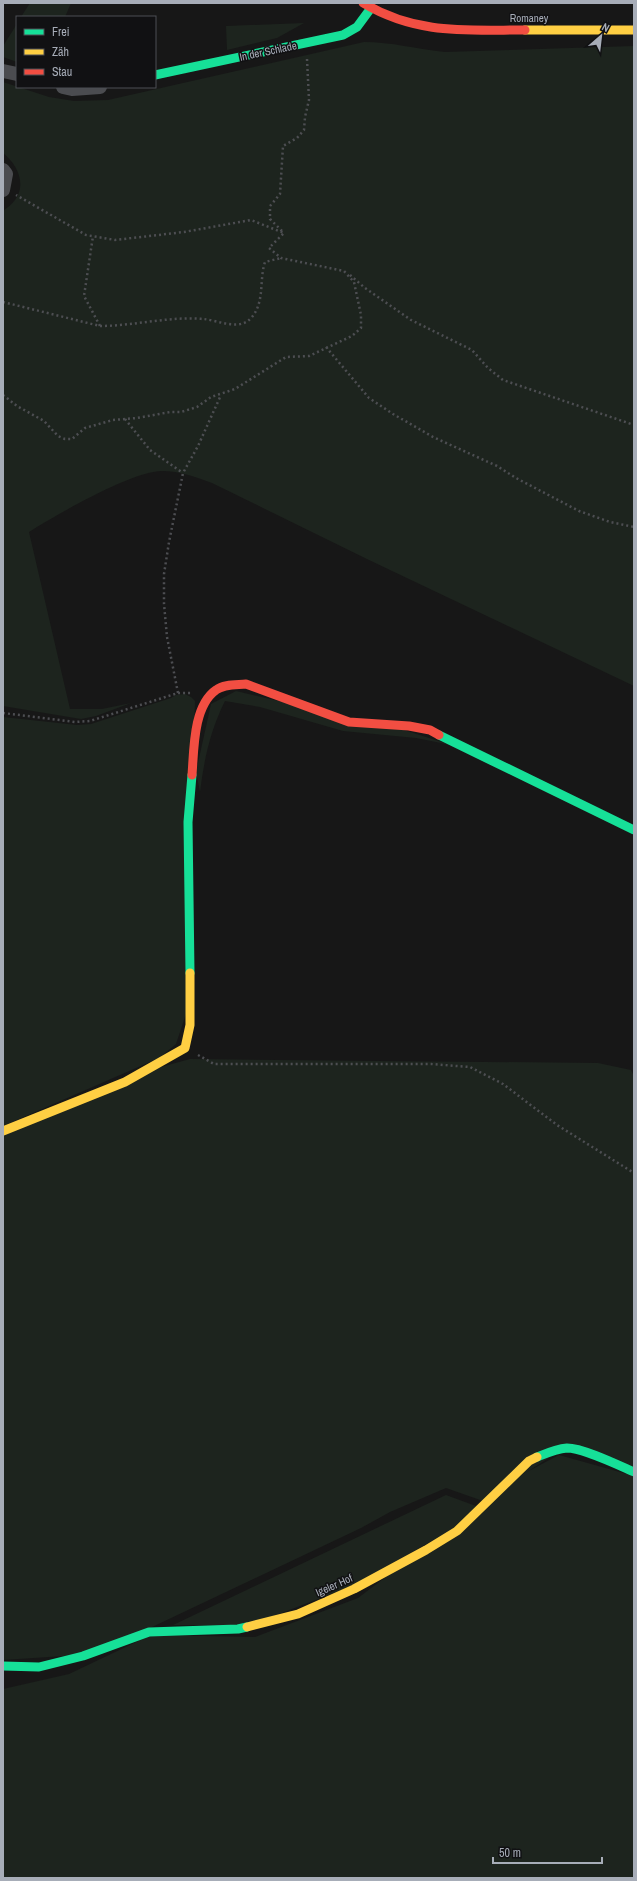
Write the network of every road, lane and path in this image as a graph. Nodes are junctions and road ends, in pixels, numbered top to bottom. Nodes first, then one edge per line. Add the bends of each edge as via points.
1 (367, 6) edge
2 (634, 30) edge
3 (312, 41) junction
4 (3, 71) edge
5 (16, 74) edge
6 (156, 75) edge
7 (68, 88) edge
8 (86, 88) edge
9 (3, 170) edge
10 (3, 189) edge
11 (284, 233) junction
12 (93, 236) junction
13 (281, 258) junction
14 (344, 271) junction
15 (3, 302) edge
16 (100, 326) junction
17 (326, 347) junction
18 (221, 395) junction
19 (3, 396) edge
20 (125, 419) junction
21 (634, 425) edge
22 (184, 473) junction
23 (634, 527) edge
24 (3, 713) edge
25 (634, 830) edge
26 (185, 1048) junction
27 (3, 1131) edge
28 (634, 1173) edge
29 (634, 1472) edge
30 (3, 1666) edge

1 - 2 street, Romaney via 392,19 424,28
1 - 3 street, In der Schlade via 358,27 352,32
3 - 6 street, In der Schlade
3 - 11 path via 306,63 310,100 304,130 297,138 283,146 280,194 270,206 270,219
4 - 5 street
7 - 8 street
9 - 10 street via 6,174
10 - 12 path via 86,235
11 - 12 path via 251,220 184,232 115,240
11 - 13 path via 270,248
12 - 16 path via 84,296
13 - 14 path
13 - 16 path via 265,262 259,305 252,318 240,324 204,319 178,319 126,326
14 - 17 path via 354,282 361,328 352,336
14 - 21 path via 411,320 472,350 488,368 504,380
15 - 16 path
17 - 18 path via 308,356 286,357
17 - 23 path via 369,398 392,414 579,510 610,522
18 - 20 path via 211,397 197,407 181,412
18 - 22 path
19 - 20 path via 44,421 65,440 85,428
20 - 22 path via 150,450
22 - 24 path via 164,574 167,636 178,693 90,721 75,722
25 - 26 street via 430,730 349,722 246,684 229,684 216,690 204,702 195,735 188,822 190,1025
26 - 27 street via 124,1082
26 - 28 path via 214,1064 431,1064 470,1067 503,1084 557,1125
29 - 30 street, Igeler Hof via 568,1448 550,1451 529,1461 457,1531 354,1590 298,1614 238,1629 149,1632 83,1656 39,1667

